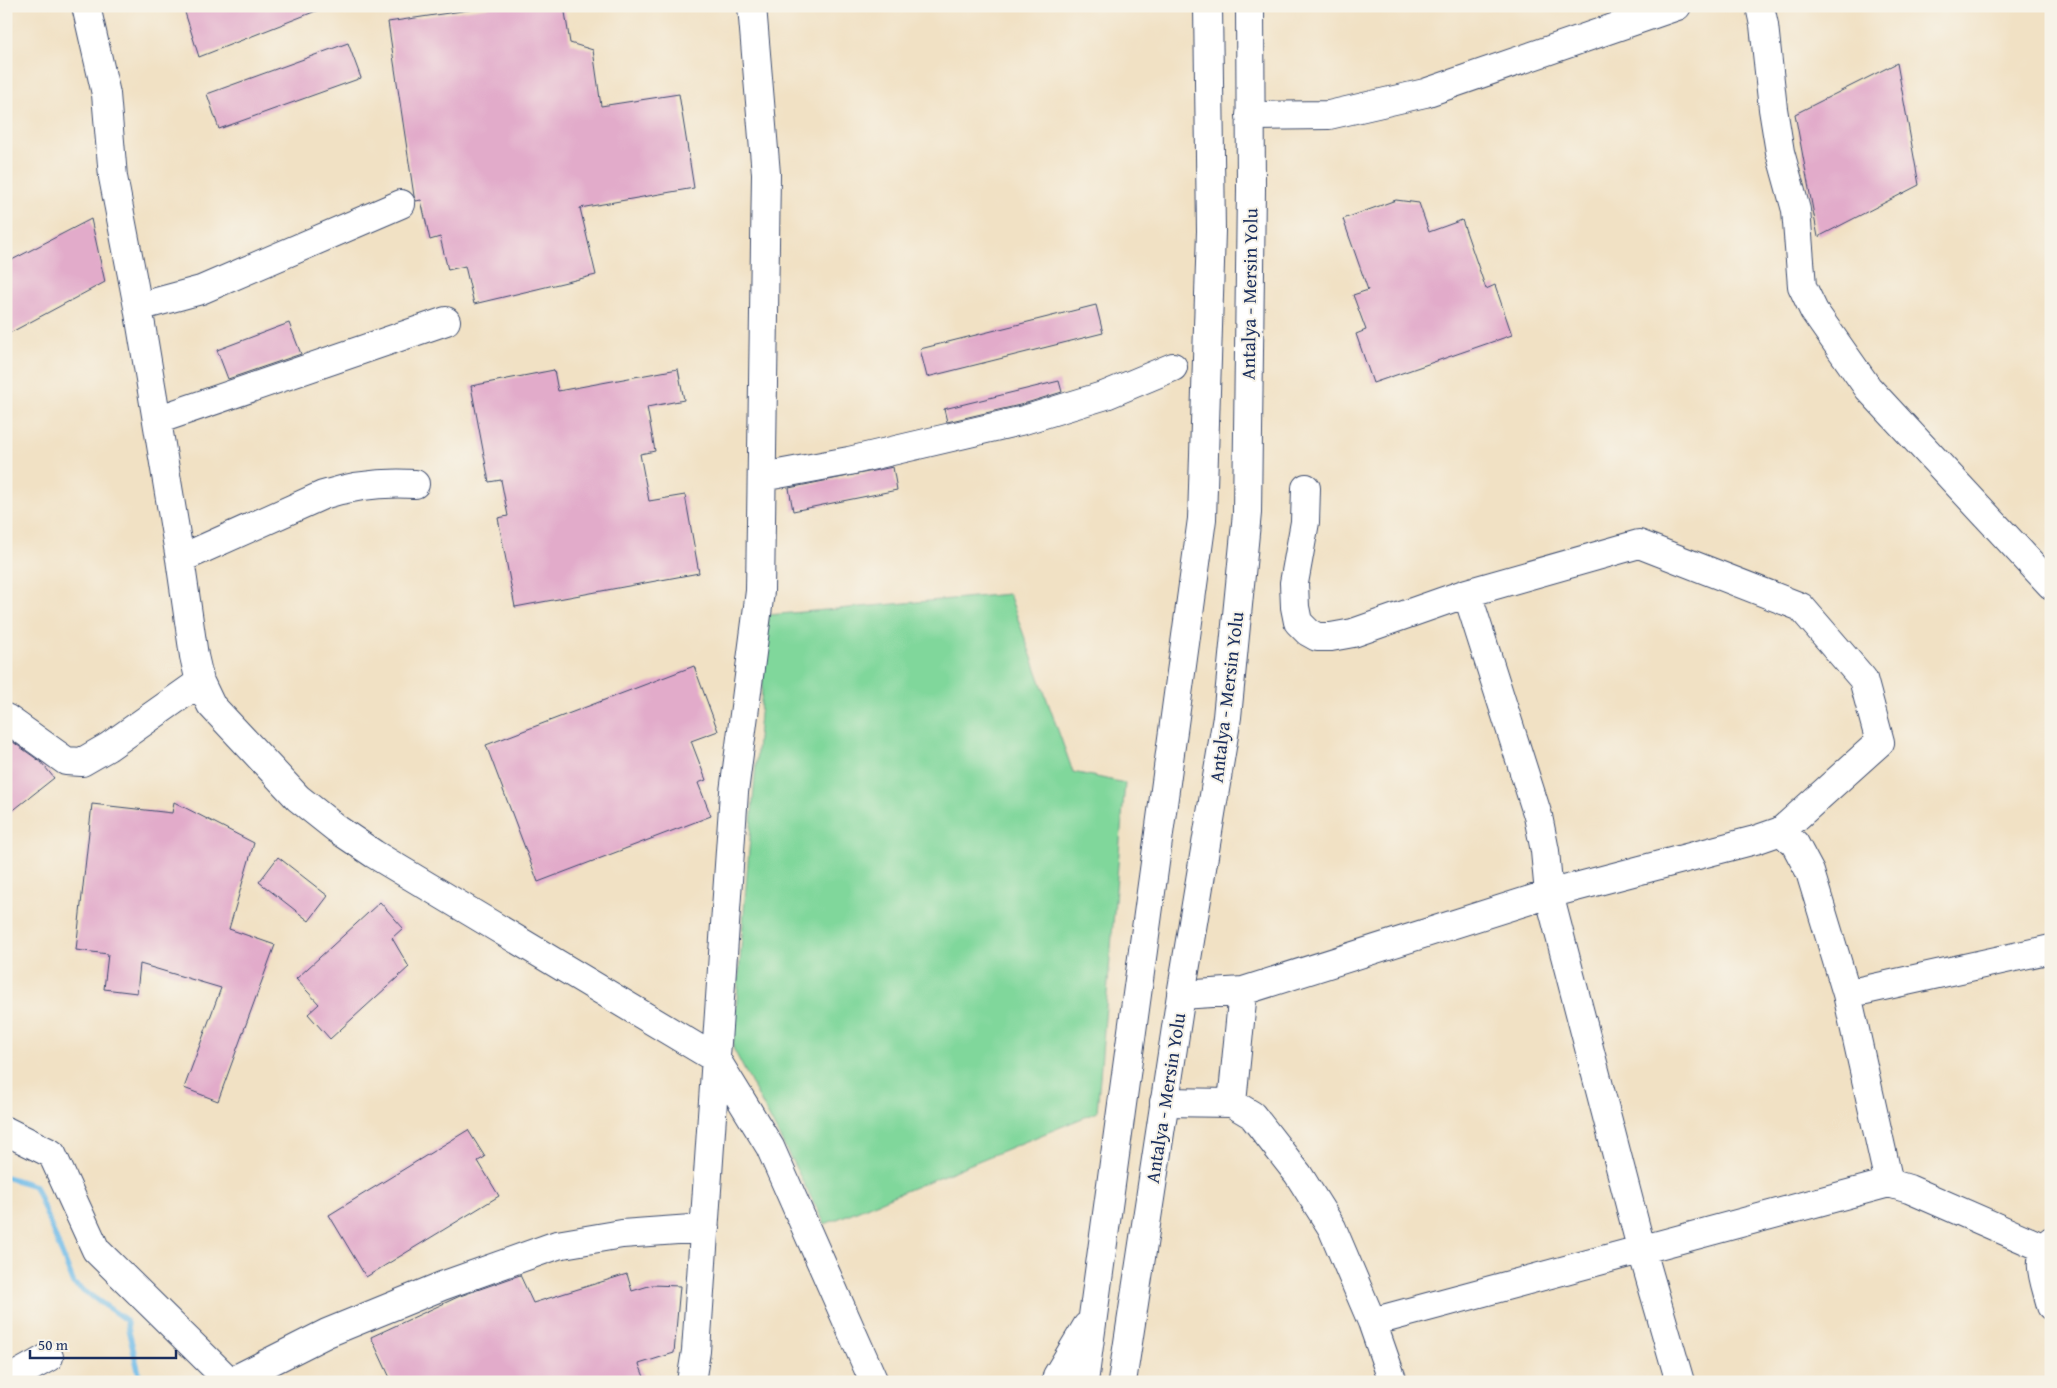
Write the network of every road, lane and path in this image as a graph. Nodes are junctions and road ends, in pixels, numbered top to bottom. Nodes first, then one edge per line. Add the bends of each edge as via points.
1 (86, 6) edge
2 (752, 6) edge
3 (1208, 6) edge
4 (1250, 6) edge
5 (1677, 6) edge
6 (1760, 6) edge
7 (1250, 116) junction
8 (401, 204) dead end
9 (138, 307) junction
10 (446, 321) dead end
11 (1173, 367) dead end
12 (157, 420) junction
13 (762, 477) junction
14 (415, 484) dead end
15 (1306, 488) dead end
16 (180, 559) junction
17 (2051, 585) edge
18 (1467, 593) junction
19 (200, 682) junction
20 (6, 718) edge
21 (1781, 831) junction
22 (1549, 894) junction
23 (2051, 949) edge
24 (1243, 991) junction
25 (1847, 994) junction
26 (1181, 995) junction
27 (716, 1058) junction
28 (1164, 1102) junction
29 (1232, 1104) junction
30 (6, 1131) edge
31 (1889, 1183) junction
32 (705, 1228) junction
33 (2047, 1244) edge
34 (1642, 1250) junction
35 (2051, 1306) edge
36 (1094, 1314) junction
37 (1372, 1322) junction
38 (48, 1357) dead end
39 (6, 1381) edge
40 (230, 1382) edge
41 (691, 1382) edge
42 (874, 1382) edge
43 (1056, 1382) edge
44 (1084, 1382) edge
45 (1124, 1382) edge
46 (1393, 1382) edge
47 (1680, 1382) edge

1 - 9 main road via 106,94 113,177
2 - 13 main road via 766,174
3 - 36 main road, Antalya - Mersin Yolu via 1211,231 1202,519
4 - 7 main road, Antalya - Mersin Yolu
5 - 7 main road via 1425,93 1328,115
6 - 17 main road via 1780,152 1796,210 1802,286 1814,311 1868,388
7 - 26 main road, Antalya - Mersin Yolu via 1247,513 1227,717
8 - 9 main road via 201,290
9 - 12 main road
10 - 12 main road
11 - 13 main road via 1106,394 1024,420 849,461
12 - 16 main road
13 - 27 main road via 760,591 734,792
14 - 16 main road via 376,483 331,492
15 - 18 main road via 1305,522 1294,583 1298,622 1308,632 1317,637 1353,633
16 - 19 main road
18 - 21 main road via 1639,544 1801,607 1862,679 1880,742
18 - 22 main road via 1538,816
19 - 20 main road via 82,762 66,761
19 - 27 main road via 217,712 298,798 337,829
21 - 22 main road
21 - 25 main road via 1795,844 1810,872
22 - 24 main road
22 - 34 main road
23 - 25 main road
24 - 26 main road
24 - 29 main road
25 - 31 main road
26 - 28 main road, Antalya - Mersin Yolu
27 - 32 main road
27 - 42 main road via 770,1146
28 - 29 main road
28 - 45 main road, Antalya - Mersin Yolu via 1126,1348
29 - 37 main road via 1252,1116 1303,1182 1332,1228
30 - 40 main road via 52,1154 96,1250
31 - 33 main road
31 - 34 main road
32 - 40 main road via 622,1234 557,1245 442,1286 327,1333
32 - 41 main road
33 - 35 main road via 2040,1263
34 - 37 main road
34 - 47 main road
36 - 43 main road
36 - 44 main road, Antalya - Mersin Yolu
37 - 46 main road
38 - 39 main road

